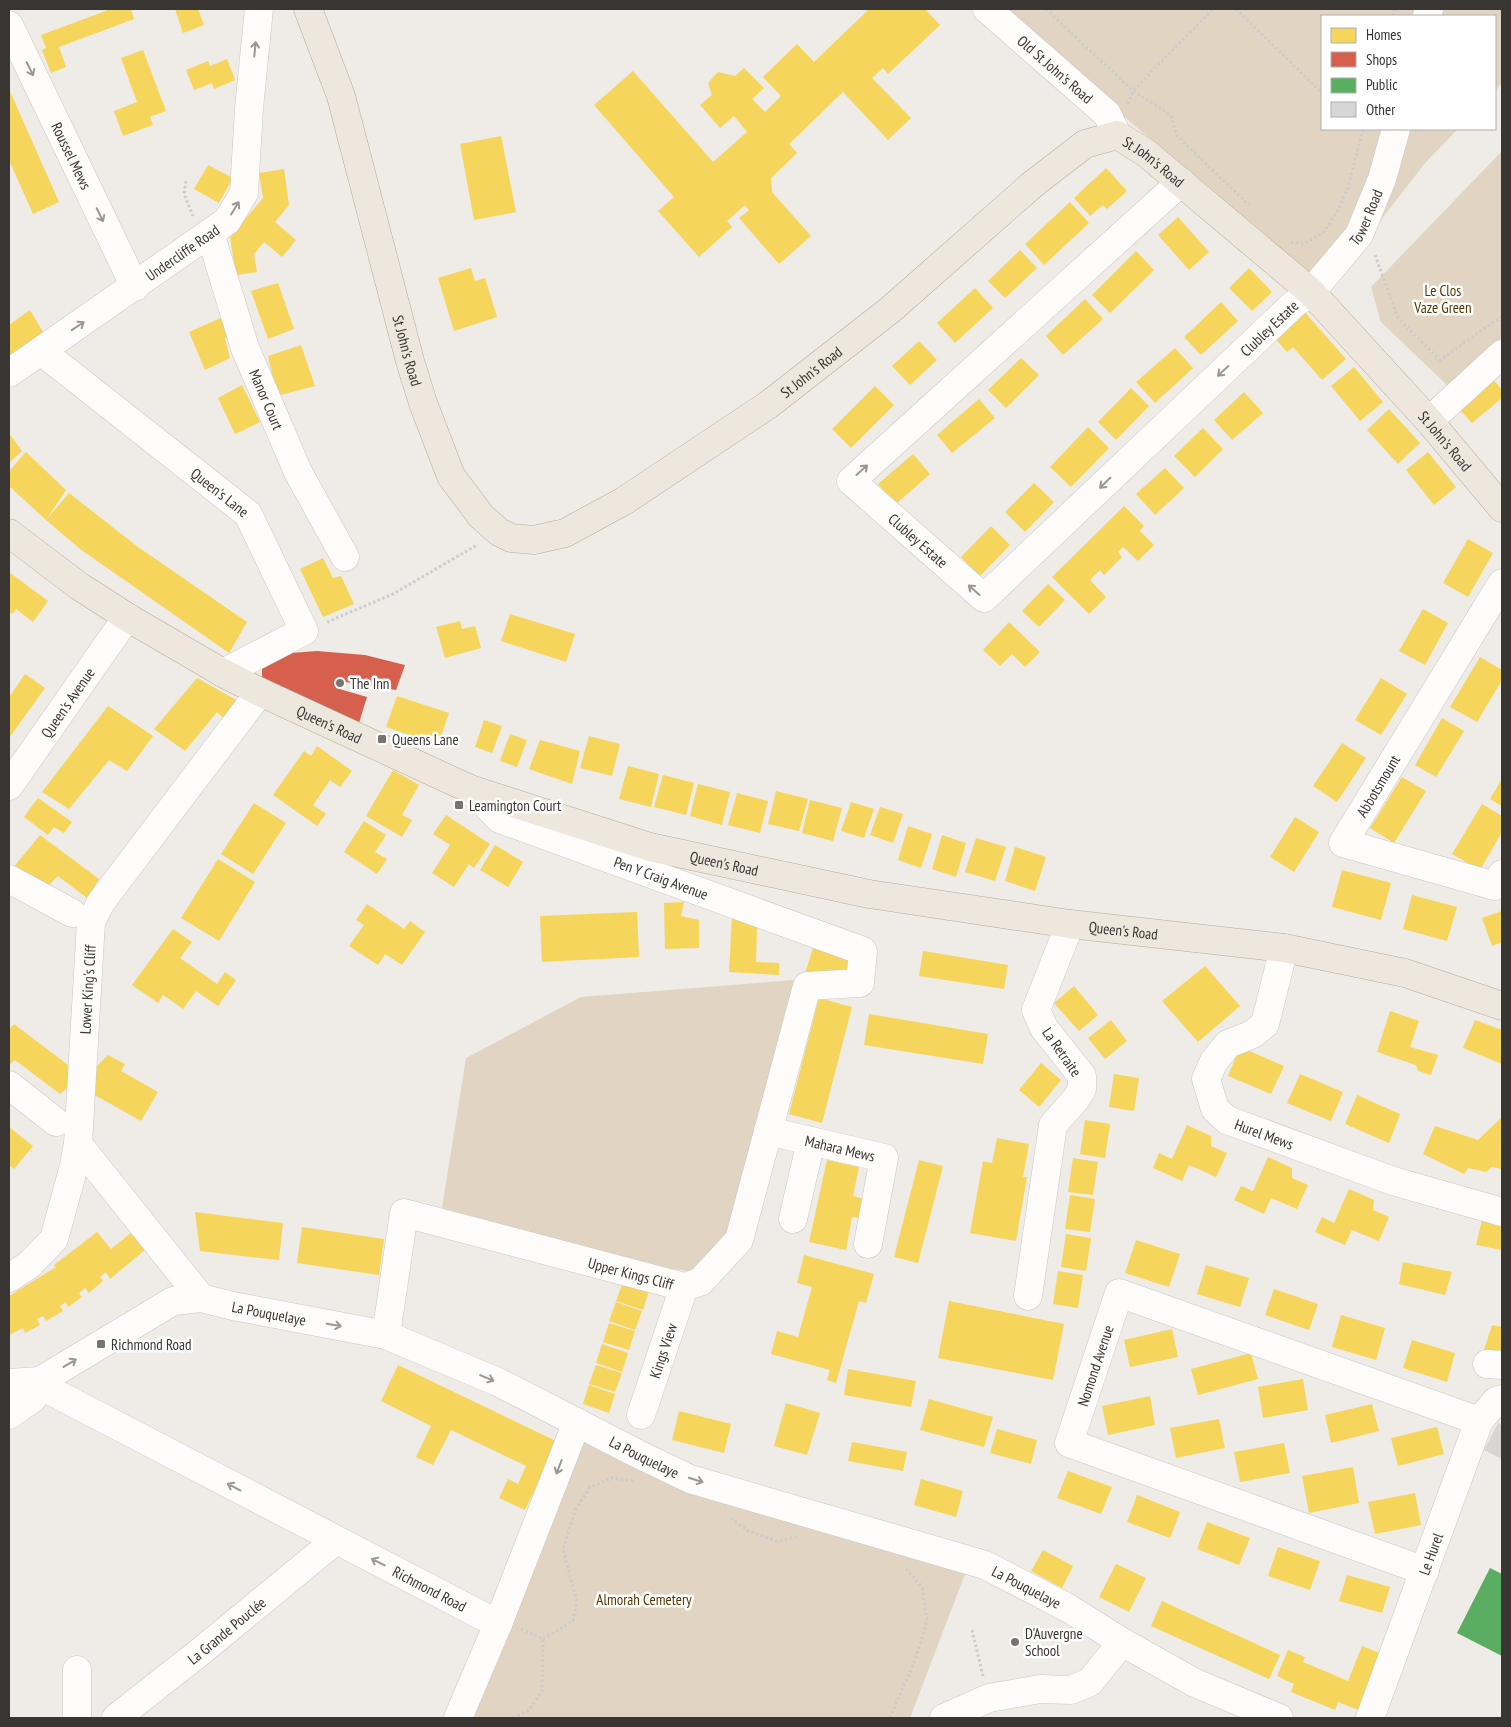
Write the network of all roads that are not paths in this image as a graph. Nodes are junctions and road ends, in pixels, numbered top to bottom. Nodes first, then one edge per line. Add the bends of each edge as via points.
1 (259, 9) edge
2 (308, 9) edge
3 (988, 9) edge
4 (9, 25) edge
5 (1396, 130) edge
6 (1117, 135) junction
7 (1182, 182) junction
8 (207, 236) junction
9 (134, 287) junction
10 (1312, 292) junction
11 (41, 351) junction
12 (1502, 354) edge
13 (9, 373) edge
14 (1429, 421) junction
15 (1502, 508) edge
16 (9, 533) edge
17 (345, 557) dead end
18 (1502, 583) edge
19 (127, 617) junction
20 (223, 673) junction
21 (260, 692) junction
22 (9, 786) edge
23 (470, 789) junction
24 (1502, 874) edge
25 (9, 879) edge
26 (72, 912) dead end
27 (1070, 924) junction
28 (1284, 948) junction
29 (863, 951) joint
30 (1502, 1006) edge
31 (9, 1085) edge
32 (56, 1122) dead end
33 (768, 1132) junction
34 (811, 1141) junction
35 (78, 1144) junction
36 (1502, 1212) edge
37 (793, 1219) dead end
38 (868, 1244) dead end
39 (9, 1278) edge
40 (684, 1287) junction
41 (1028, 1296) dead end
42 (202, 1298) junction
43 (386, 1335) junction
44 (40, 1381) junction
45 (9, 1383) edge
46 (1502, 1399) edge
47 (9, 1415) edge
48 (641, 1415) dead end
49 (1479, 1421) junction
50 (577, 1422) junction
51 (336, 1540) junction
52 (1425, 1571) junction
53 (498, 1624) junction
54 (1122, 1642) junction
55 (77, 1670) dead end
56 (77, 1718) edge
57 (116, 1718) edge
58 (458, 1718) edge
59 (944, 1718) edge
60 (1279, 1718) edge
61 (1370, 1718) edge

8 -> 1 street, Undercliffe Road via 227,221 244,193
2 - 6 main road, St John's Road via 341,96 408,352 451,476 481,516 511,538 534,540 565,533 624,501 768,405 890,310 1032,184 1085,144
3 - 6 street, Old St John's Road via 1106,114
4 -> 9 street, Roussel Mews
5 - 10 street, Tower Road via 1382,179 1359,236
6 - 7 main road, St John's Road
7 - 10 main road, St John's Road
10 -> 7 street, Clubley Estate via 1294,304 984,598 851,480
8 - 9 street, Undercliffe Road
8 - 17 street, Manor Court via 245,348 298,472
11 -> 9 street, Undercliffe Road
10 - 14 main road, St John's Road
11 - 13 street, Undercliffe Road
11 - 20 street, Queen's Lane via 248,514 304,631
12 - 14 street
14 - 15 main road, St John's Road
16 - 19 main road, Queen's Road via 79,586
18 - 24 street, Abbotsmount via 1343,843 1495,886
19 - 20 main road, Queen's Road
19 - 22 street, Queen's Avenue
20 - 21 main road, Queen's Road
21 - 23 main road, Queen's Road
21 - 35 street, Lower King's Cliff via 101,902 91,922
23 - 27 main road, Queen's Road via 659,849 869,894
23 - 29 street, Pen Y Craig Avenue via 500,819
25 - 26 street
27 - 28 main road, Queen's Road
27 - 41 street, La Retraite via 1036,1010 1044,1028 1082,1076 1082,1089 1053,1125
28 - 30 main road, Queen's Road via 1405,973
28 - 36 street, Hurel Mews via 1265,1024 1253,1034 1228,1044 1214,1061 1206,1079 1214,1109 1227,1120 1394,1181
29 - 33 street, Upper Kings Cliff via 860,983 807,986
31 - 32 street
33 - 34 street, Mahara Mews
33 - 40 street, Upper Kings Cliff via 739,1240 700,1282
34 - 37 street
34 - 38 street, Mahara Mews via 884,1158
35 - 39 street, Lower King's Cliff via 66,1232
35 - 42 street
40 - 43 street, Upper Kings Cliff via 404,1213
40 - 48 street, Kings View
42 -> 43 street, La Pouquelaye
44 -> 42 street, La Pouquelaye via 173,1301
43 -> 50 street, La Pouquelaye via 500,1383
44 - 45 street, La Pouquelaye
44 - 47 street via 33,1398
51 -> 44 street, Richmond Road via 47,1389
46 - 49 street, Le Hurel via 1496,1401
49 - 52 street, Le Hurel
49 - 52 street, Nomond Avenue via 1118,1293 1069,1443
50 -> 53 street
50 -> 54 street, La Pouquelaye via 690,1478 984,1565 1068,1608
53 -> 51 street, Richmond Road
51 - 57 street, La Grande Pouclée
52 - 61 street, Le Hurel
53 - 58 street
54 - 59 street via 1090,1682 1071,1690 1040,1689 988,1698
54 - 60 street, La Pouquelaye via 1195,1683
55 - 56 street

